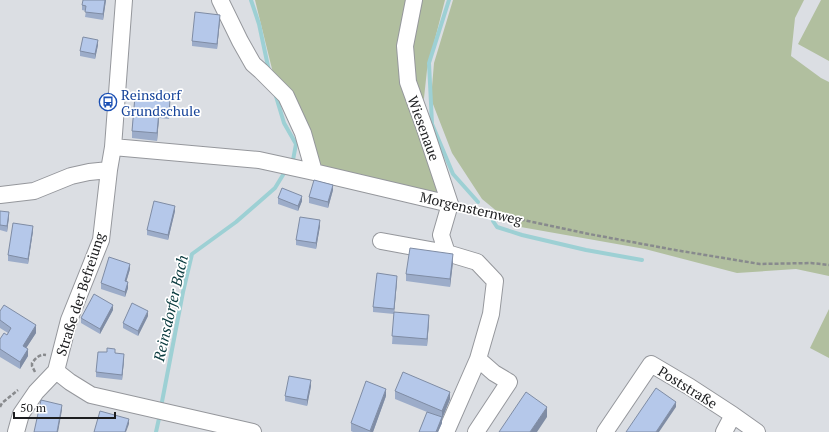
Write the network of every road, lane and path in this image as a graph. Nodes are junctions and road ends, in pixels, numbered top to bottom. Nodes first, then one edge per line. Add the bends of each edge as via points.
1 (124, 0) edge
2 (220, 0) edge
3 (414, 0) edge
4 (113, 147) junction
5 (109, 170) junction
6 (314, 172) junction
7 (0, 195) edge
8 (450, 204) junction
9 (381, 241) dead end
10 (447, 253) junction
11 (829, 265) edge
12 (478, 359) junction
13 (56, 371) junction
14 (733, 415) junction
15 (16, 432) edge
16 (253, 432) edge
17 (446, 432) edge
18 (476, 432) edge
19 (605, 432) edge
20 (724, 432) edge
21 (757, 432) edge

1 - 4 street, Straße der Befreiung
2 - 6 street via 253,64 286,96 302,133
3 - 8 street, Wiesenaue via 405,46 408,82
4 - 5 street, Straße der Befreiung
4 - 6 street, Morgensternweg via 259,160
5 - 7 street via 71,176 34,191
5 - 13 street, Straße der Befreiung via 101,240 69,320
6 - 8 street, Morgensternweg
8 - 10 street via 441,235
8 - 11 path, Morgensternweg via 596,235 752,263
9 - 10 street
10 - 12 street via 477,262 495,281 491,314
12 - 17 street
12 - 18 street via 509,382
13 - 15 street, Straße der Befreiung via 36,392 21,414
13 - 16 street via 91,395
14 - 19 street, Poststraße via 651,364
14 - 20 street, Poststraße
14 - 21 street, Poststraße

